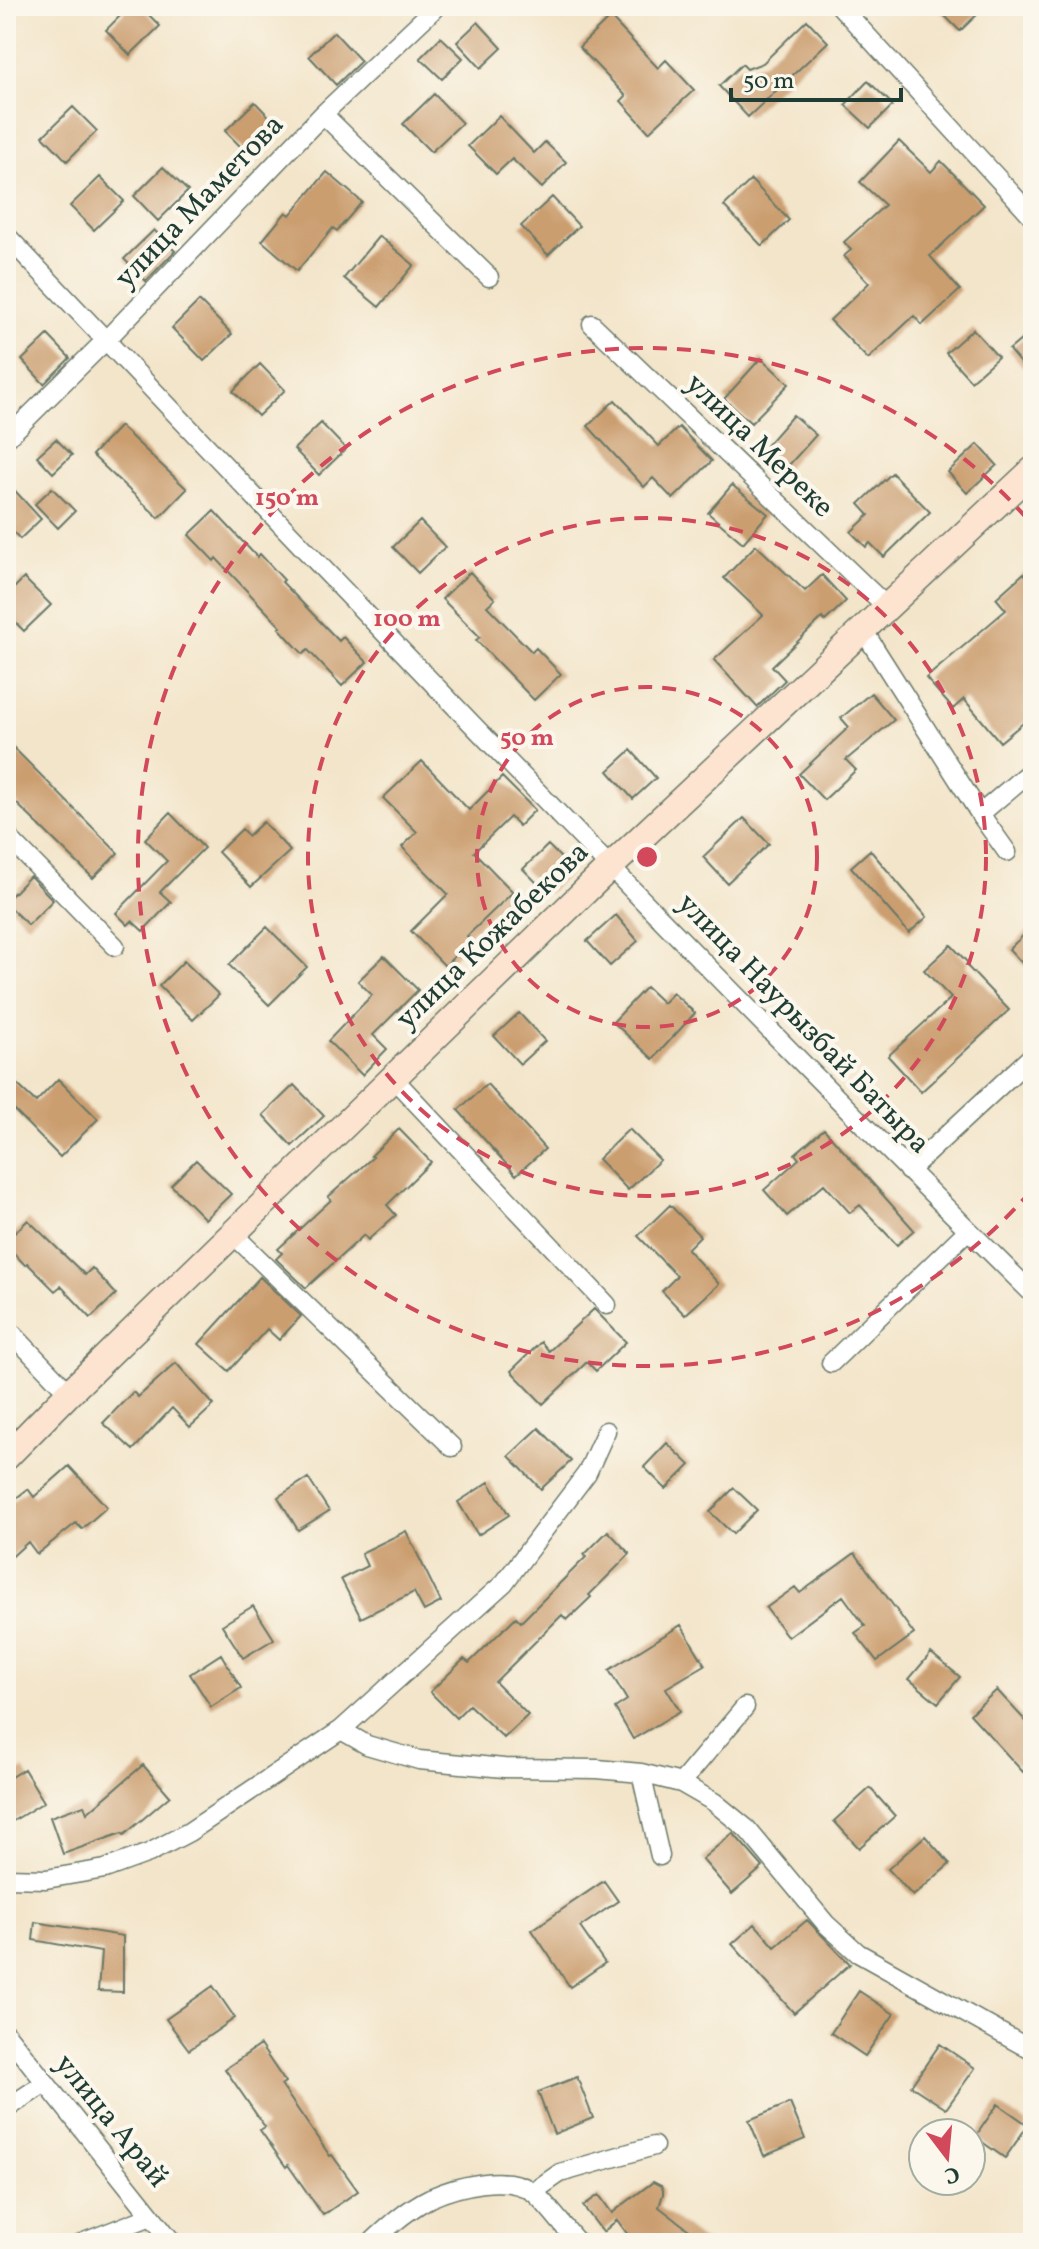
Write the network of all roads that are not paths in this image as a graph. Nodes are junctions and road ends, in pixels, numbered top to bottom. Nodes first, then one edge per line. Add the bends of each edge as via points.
1 (437, 6) edge
2 (840, 6) edge
3 (323, 114) junction
4 (1033, 217) edge
5 (6, 235) edge
6 (489, 277) dead end
7 (592, 324) dead end
8 (106, 340) junction
9 (6, 439) edge
10 (1033, 470) edge
11 (888, 608) junction
12 (863, 630) junction
13 (1033, 769) edge
14 (980, 814) junction
15 (6, 835) edge
16 (1007, 852) dead end
17 (610, 867) junction
18 (115, 946) dead end
19 (1033, 1055) edge
20 (393, 1078) junction
21 (908, 1171) junction
22 (968, 1230) junction
23 (233, 1234) junction
24 (1033, 1294) edge
25 (607, 1305) dead end
26 (6, 1327) edge
27 (831, 1363) dead end
28 (69, 1393) junction
29 (606, 1431) dead end
30 (452, 1447) dead end
31 (6, 1457) edge
32 (745, 1707) dead end
33 (341, 1730) junction
34 (641, 1773) junction
35 (681, 1783) junction
36 (660, 1856) dead end
37 (6, 1878) edge
38 (6, 2033) edge
39 (1033, 2051) edge
40 (45, 2083) junction
41 (6, 2109) edge
42 (654, 2146) dead end
43 (533, 2192) junction
44 (151, 2216) junction
45 (82, 2243) edge
46 (173, 2243) edge
47 (371, 2243) edge
48 (578, 2243) edge

1 - 3 street, улица Маметова
2 - 4 street
3 - 6 street
3 - 8 street, улица Маметова
5 - 8 street, улица Наурызбай Батыра
7 - 11 street, улица Мереке
8 - 9 street, улица Маметова
8 - 17 street, улица Наурызбай Батыра
10 - 11 main road, улица Кожабекова
11 - 12 main road, улица Кожабекова
12 - 14 street
12 - 17 main road, улица Кожабекова
13 - 14 street
14 - 16 street
15 - 18 street
17 - 20 main road, улица Кожабекова
17 - 21 street, улица Наурызбай Батыра
19 - 21 street
20 - 23 main road, улица Кожабекова
20 - 25 street
21 - 22 street, улица Наурызбай Батыра
22 - 24 street, улица Наурызбай Батыра
22 - 27 street
23 - 28 main road, улица Кожабекова
23 - 30 street
26 - 28 street
28 - 31 main road, улица Кожабекова
29 - 33 street via 587,1473 504,1583
32 - 35 street
33 - 34 street via 367,1745 419,1760
33 - 37 street via 149,1853 105,1869 46,1879
34 - 35 street
34 - 36 street
35 - 39 street via 747,1829 826,1924 858,1953
38 - 40 street, улица Арай
40 - 41 street
40 - 44 street, улица Арай
42 - 43 street via 560,2173
43 - 47 street via 514,2183 481,2182 431,2198
43 - 48 street
44 - 45 street
44 - 46 street, улица Арай

